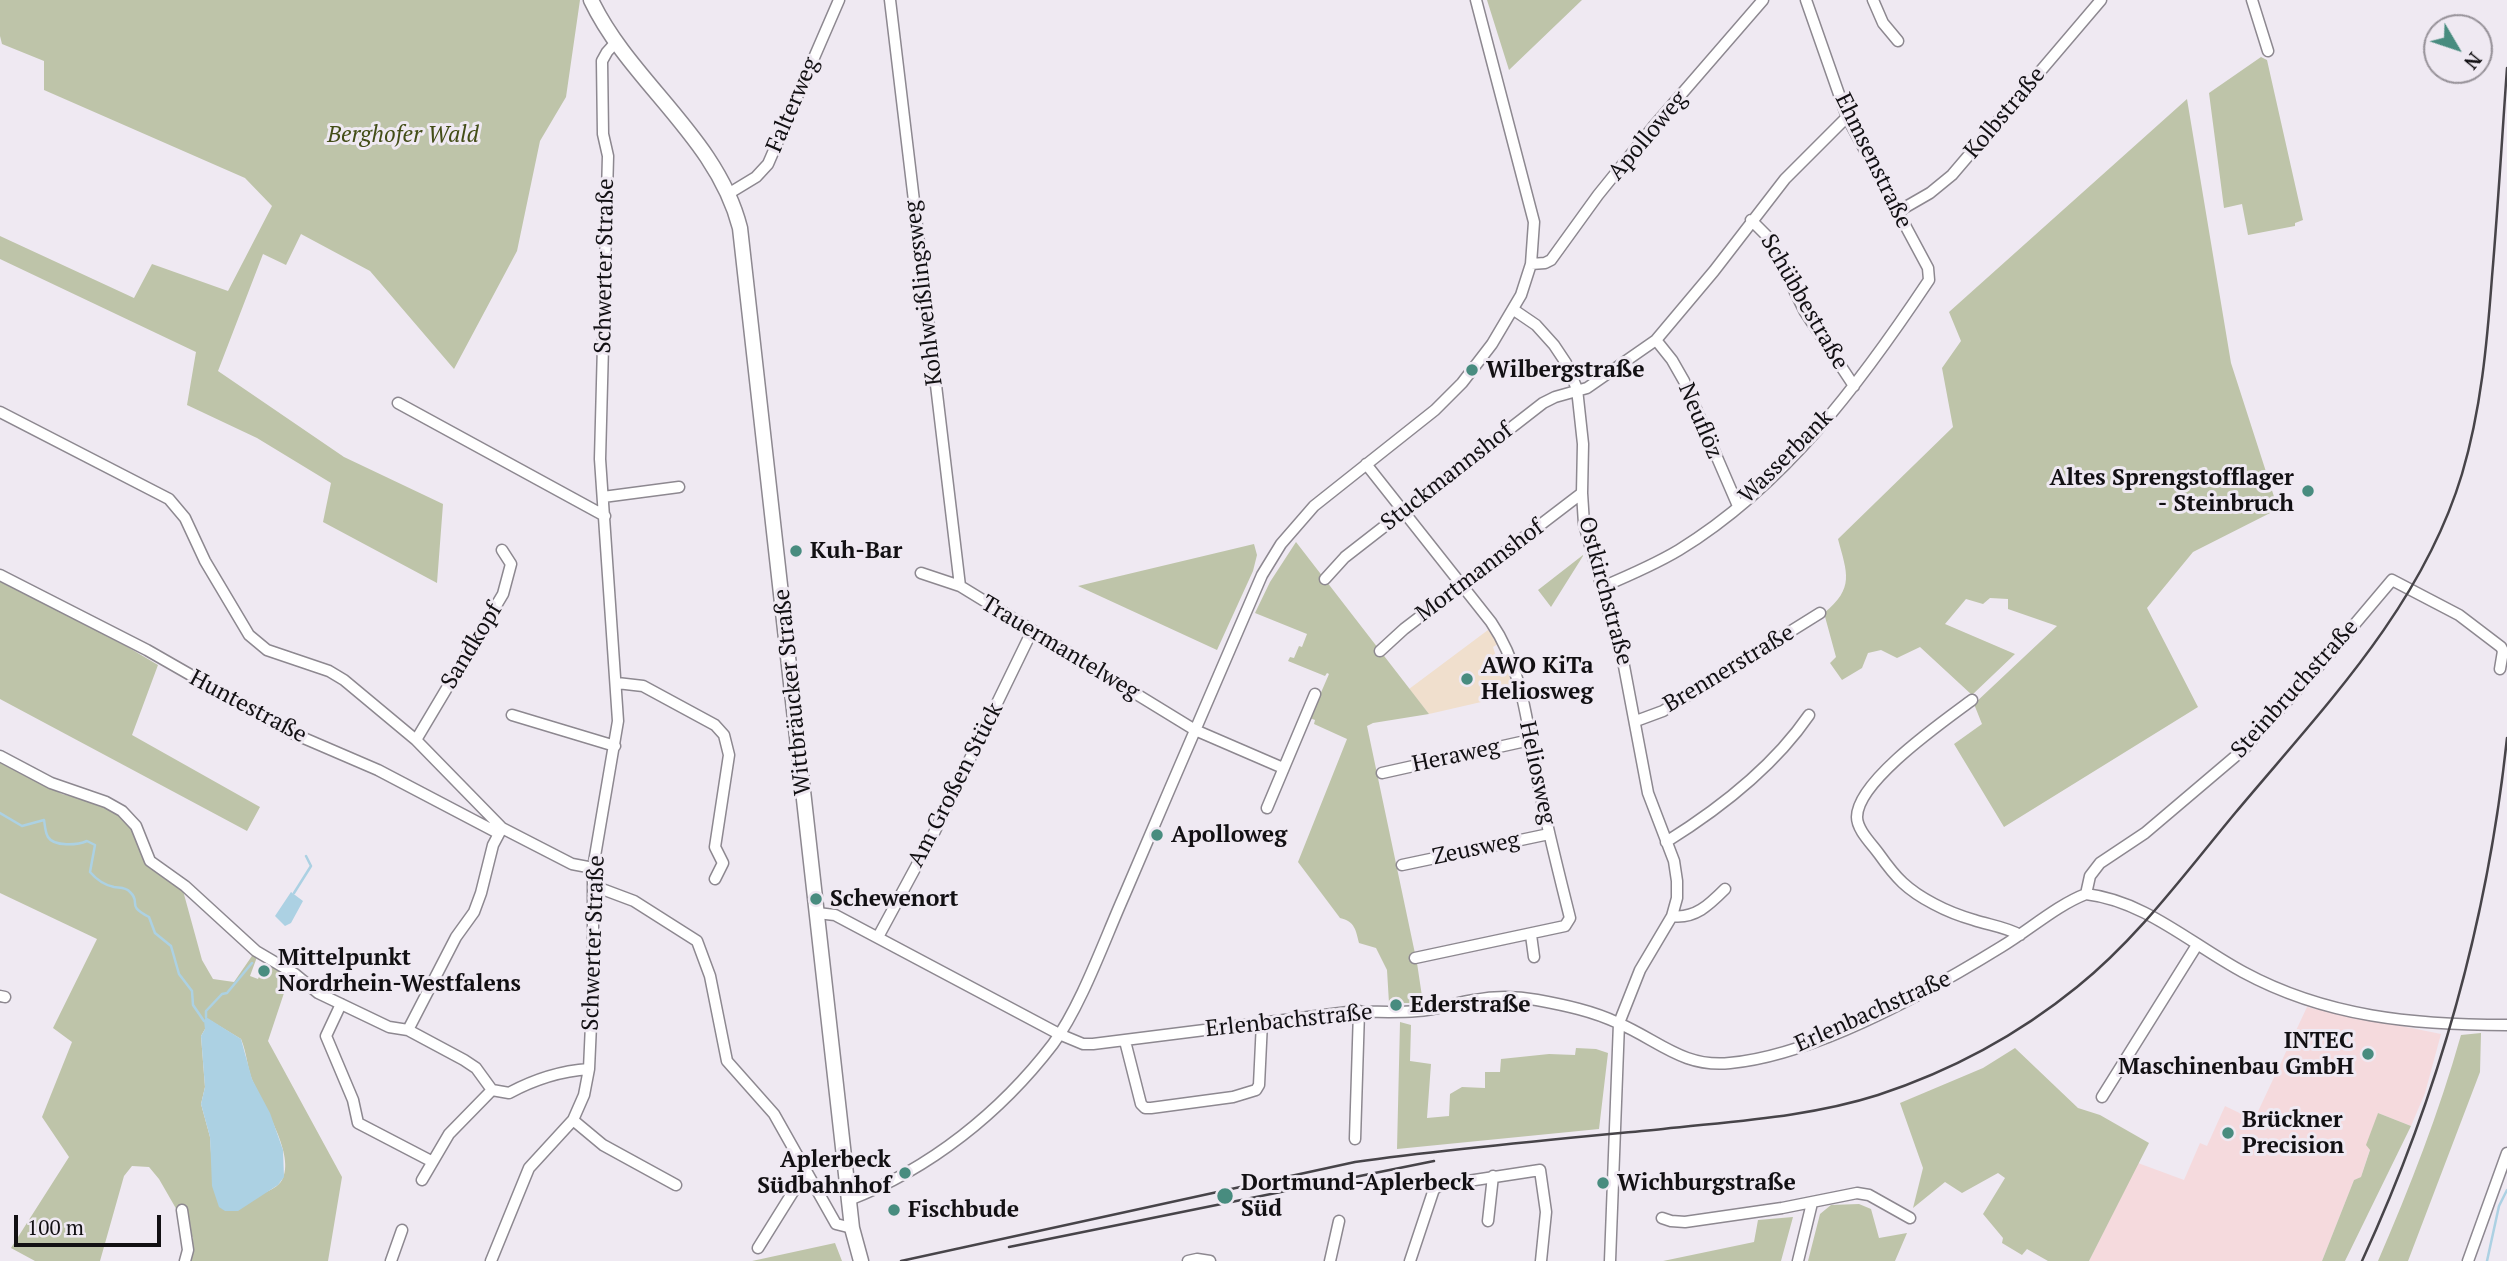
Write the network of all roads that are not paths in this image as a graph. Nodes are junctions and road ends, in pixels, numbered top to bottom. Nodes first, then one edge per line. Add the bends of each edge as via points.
1 (591, 0) edge
2 (839, 0) edge
3 (890, 0) edge
4 (1476, 0) edge
5 (1763, 0) edge
6 (1806, 0) edge
7 (1873, 0) edge
8 (2101, 0) edge
9 (2252, 0) edge
10 (1898, 41) dead end
11 (617, 42) junction
12 (2268, 51) dead end
13 (1847, 117) junction
14 (729, 194) junction
15 (1897, 212) junction
16 (1751, 220) junction
17 (1531, 264) junction
18 (1929, 280) joint
19 (1514, 310) junction
20 (1656, 340) junction
21 (1854, 386) junction
22 (1577, 389) junction
23 (398, 403) dead end
24 (0, 412) edge
25 (1366, 464) junction
26 (679, 487) dead end
27 (1582, 493) junction
28 (603, 497) junction
29 (1738, 506) junction
30 (1403, 511) junction
31 (605, 516) junction
32 (502, 550) dead end
33 (921, 573) dead end
34 (0, 575) edge
35 (1325, 579) dead end
36 (1461, 585) junction
37 (960, 586) junction
38 (1602, 587) junction
39 (1820, 614) dead end
40 (1032, 631) junction
41 (1380, 651) dead end
42 (2500, 669) dead end
43 (617, 683) junction
44 (1315, 694) dead end
45 (1972, 700) dead end
46 (512, 715) dead end
47 (1809, 715) dead end
48 (1636, 722) junction
49 (1195, 730) junction
50 (416, 740) junction
51 (1530, 740) junction
52 (615, 746) junction
53 (0, 756) edge
54 (1283, 768) junction
55 (1382, 773) dead end
56 (1267, 808) dead end
57 (500, 830) junction
58 (1549, 834) junction
59 (1666, 842) junction
60 (1402, 865) dead end
61 (593, 868) junction
62 (715, 879) dead end
63 (594, 886) junction
64 (1725, 889) dead end
65 (2086, 894) junction
66 (817, 913) junction
67 (1672, 916) junction
68 (1531, 935) junction
69 (2020, 935) junction
70 (878, 937) junction
71 (2197, 945) junction
72 (1534, 957) dead end
73 (1415, 958) dead end
74 (341, 1004) junction
75 (1359, 1011) junction
76 (1262, 1022) junction
77 (1619, 1023) junction
78 (2507, 1025) edge
79 (408, 1030) junction
80 (1059, 1034) junction
81 (1125, 1041) junction
82 (589, 1069) junction
83 (492, 1090) junction
84 (2102, 1097) dead end
85 (573, 1120) junction
86 (1355, 1139) dead end
87 (2507, 1153) edge
88 (431, 1161) junction
89 (806, 1171) junction
90 (1493, 1177) junction
91 (422, 1180) dead end
92 (676, 1185) dead end
93 (849, 1199) junction
94 (1812, 1203) junction
95 (182, 1210) dead end
96 (1662, 1218) dead end
97 (1910, 1218) dead end
98 (1339, 1221) dead end
99 (1488, 1221) dead end
100 (402, 1230) dead end
101 (853, 1232) junction
102 (758, 1248) dead end
103 (185, 1261) edge
104 (391, 1261) edge
105 (491, 1261) edge
106 (861, 1261) edge
107 (1188, 1261) edge
108 (1210, 1261) edge
109 (1330, 1261) edge
110 (1410, 1261) edge
111 (1541, 1261) edge
112 (1610, 1261) edge
113 (1798, 1261) edge
114 (2468, 1261) edge

1 - 11 main road, Wittbräucker Straße
2 - 14 street, Falterweg via 768,164 757,177
3 - 37 street, Kohlweißlingsweg
4 - 17 street via 1534,222
5 - 17 street, Apolloweg via 1598,195 1552,260
6 - 13 street, Ehmsenstraße
7 - 10 street
8 - 15 street, Kolbstraße via 1952,175
9 - 12 street
11 - 14 main road, Wittbräucker Straße via 692,136
11 - 28 street, Schwerter Straße via 602,61 603,134 608,156 600,459
13 - 15 street, Ehmsenstraße
13 - 16 street
14 - 66 main road, Wittbräucker Straße via 746,265
15 - 18 street, Ehmsenstraße via 1928,268
16 - 20 street
16 - 21 street, Schübbestraße via 1768,237 1805,312
17 - 19 street
18 - 21 street, Wasserbank
19 - 22 street, Ostkirchstraße via 1554,345
19 - 25 street via 1462,383
20 - 22 street via 1603,379
20 - 29 street, Neuflöz via 1684,381
21 - 29 street, Wasserbank via 1796,453
22 - 27 street, Ostkirchstraße
22 - 30 street, Stuckmannshof via 1543,403
23 - 31 street
24 - 50 street via 169,499 185,518 205,561 257,643 337,675
25 - 30 street, Heliosweg
25 - 49 street via 1314,506 1281,544 1262,575
26 - 28 street
27 - 36 street, Mortmannshof
27 - 38 street, Ostkirchstraße via 1584,524
28 - 31 street, Schwerter Straße
29 - 38 street, Wasserbank via 1660,561
30 - 35 street, Stuckmannshof
30 - 36 street, Heliosweg
31 - 43 street, Schwerter Straße
32 - 50 street, Sandkopf via 511,564 503,594
33 - 37 street, Trauermantelweg
34 - 57 street, Huntestraße via 147,650 292,733
36 - 41 street, Mortmannshof
36 - 51 street, Heliosweg via 1499,635 1516,670
37 - 40 street, Trauermantelweg
38 - 48 street, Ostkirchstraße
39 - 48 street, Brennerstraße via 1663,711
40 - 49 street, Trauermantelweg
40 - 70 street, Am Großen Stück
42 - 65 street, Steinbruchstraße via 2501,647 2459,615 2392,579 2253,740 2146,833 2100,863 2090,876
43 - 52 street, Schwerter Straße
43 - 62 street via 643,686 715,725 724,735 729,755 715,847 723,863
44 - 54 street
45 - 69 street via 1922,737 1874,784 1858,810 1858,824 1911,891 1959,916
46 - 52 street
47 - 59 street via 1795,736 1741,787
48 - 59 street, Ostkirchstraße via 1648,793
49 - 54 street, Trauermantelweg
49 - 80 street
50 - 57 street
51 - 55 street, Heraweg
51 - 58 street, Heliosweg
52 - 61 street, Schwerter Straße
53 - 74 street via 51,783 122,811 136,826 150,861 185,886 256,951
54 - 56 street
57 - 61 street, Huntestraße via 572,864
57 - 79 street via 474,912 456,937
58 - 60 street, Zeusweg
58 - 68 street, Heliosweg via 1570,918 1564,926
59 - 67 street, Ostkirchstraße via 1677,881
61 - 63 street, Schwerter Straße
63 - 82 street, Schwerter Straße
63 - 89 street via 634,901 697,941 710,976 727,1061 774,1114
64 - 67 street via 1695,914
65 - 69 street, Erlenbachstraße
65 - 71 street via 2139,908
66 - 70 street, Erlenbachstraße via 835,915
66 - 93 main road, Wittbräucker Straße
67 - 77 street, Ostkirchstraße via 1640,970
68 - 72 street
68 - 73 street, Heliosweg
69 - 77 street, Erlenbachstraße via 1944,982 1863,1021 1751,1060 1694,1062
70 - 80 street, Erlenbachstraße
71 - 78 street via 2261,981 2325,1005 2410,1022
71 - 84 street
74 - 79 street via 389,1027
74 - 88 street via 327,1036 358,1123
75 - 76 street, Erlenbachstraße
75 - 77 street, Erlenbachstraße via 1415,1012 1476,999 1514,997 1566,1006
75 - 86 street
76 - 81 street, Erlenbachstraße
76 - 81 street via 1259,1084 1256,1090 1233,1097 1145,1108
77 - 112 street, Ostkirchstraße
79 - 83 street via 477,1069
80 - 81 street, Erlenbachstraße via 1083,1044
80 - 93 street via 999,1105 975,1125 905,1173
82 - 83 street via 565,1070 509,1093
82 - 85 street, Schwerter Straße
83 - 88 street via 457,1124
85 - 92 street via 603,1145
85 - 105 street, Schwerter Straße via 529,1168
87 - 114 street
88 - 91 street
89 - 101 street via 836,1224
89 - 102 street
90 - 99 street
90 - 110 street via 1434,1189
90 - 111 street via 1540,1170 1546,1212
93 - 101 main road, Wittbräucker Straße
94 - 96 street via 1685,1222
94 - 97 street via 1863,1193
94 - 113 street
95 - 103 street via 188,1250
98 - 109 street
100 - 104 street
101 - 106 main road, Wittbräucker Straße
107 - 108 street

